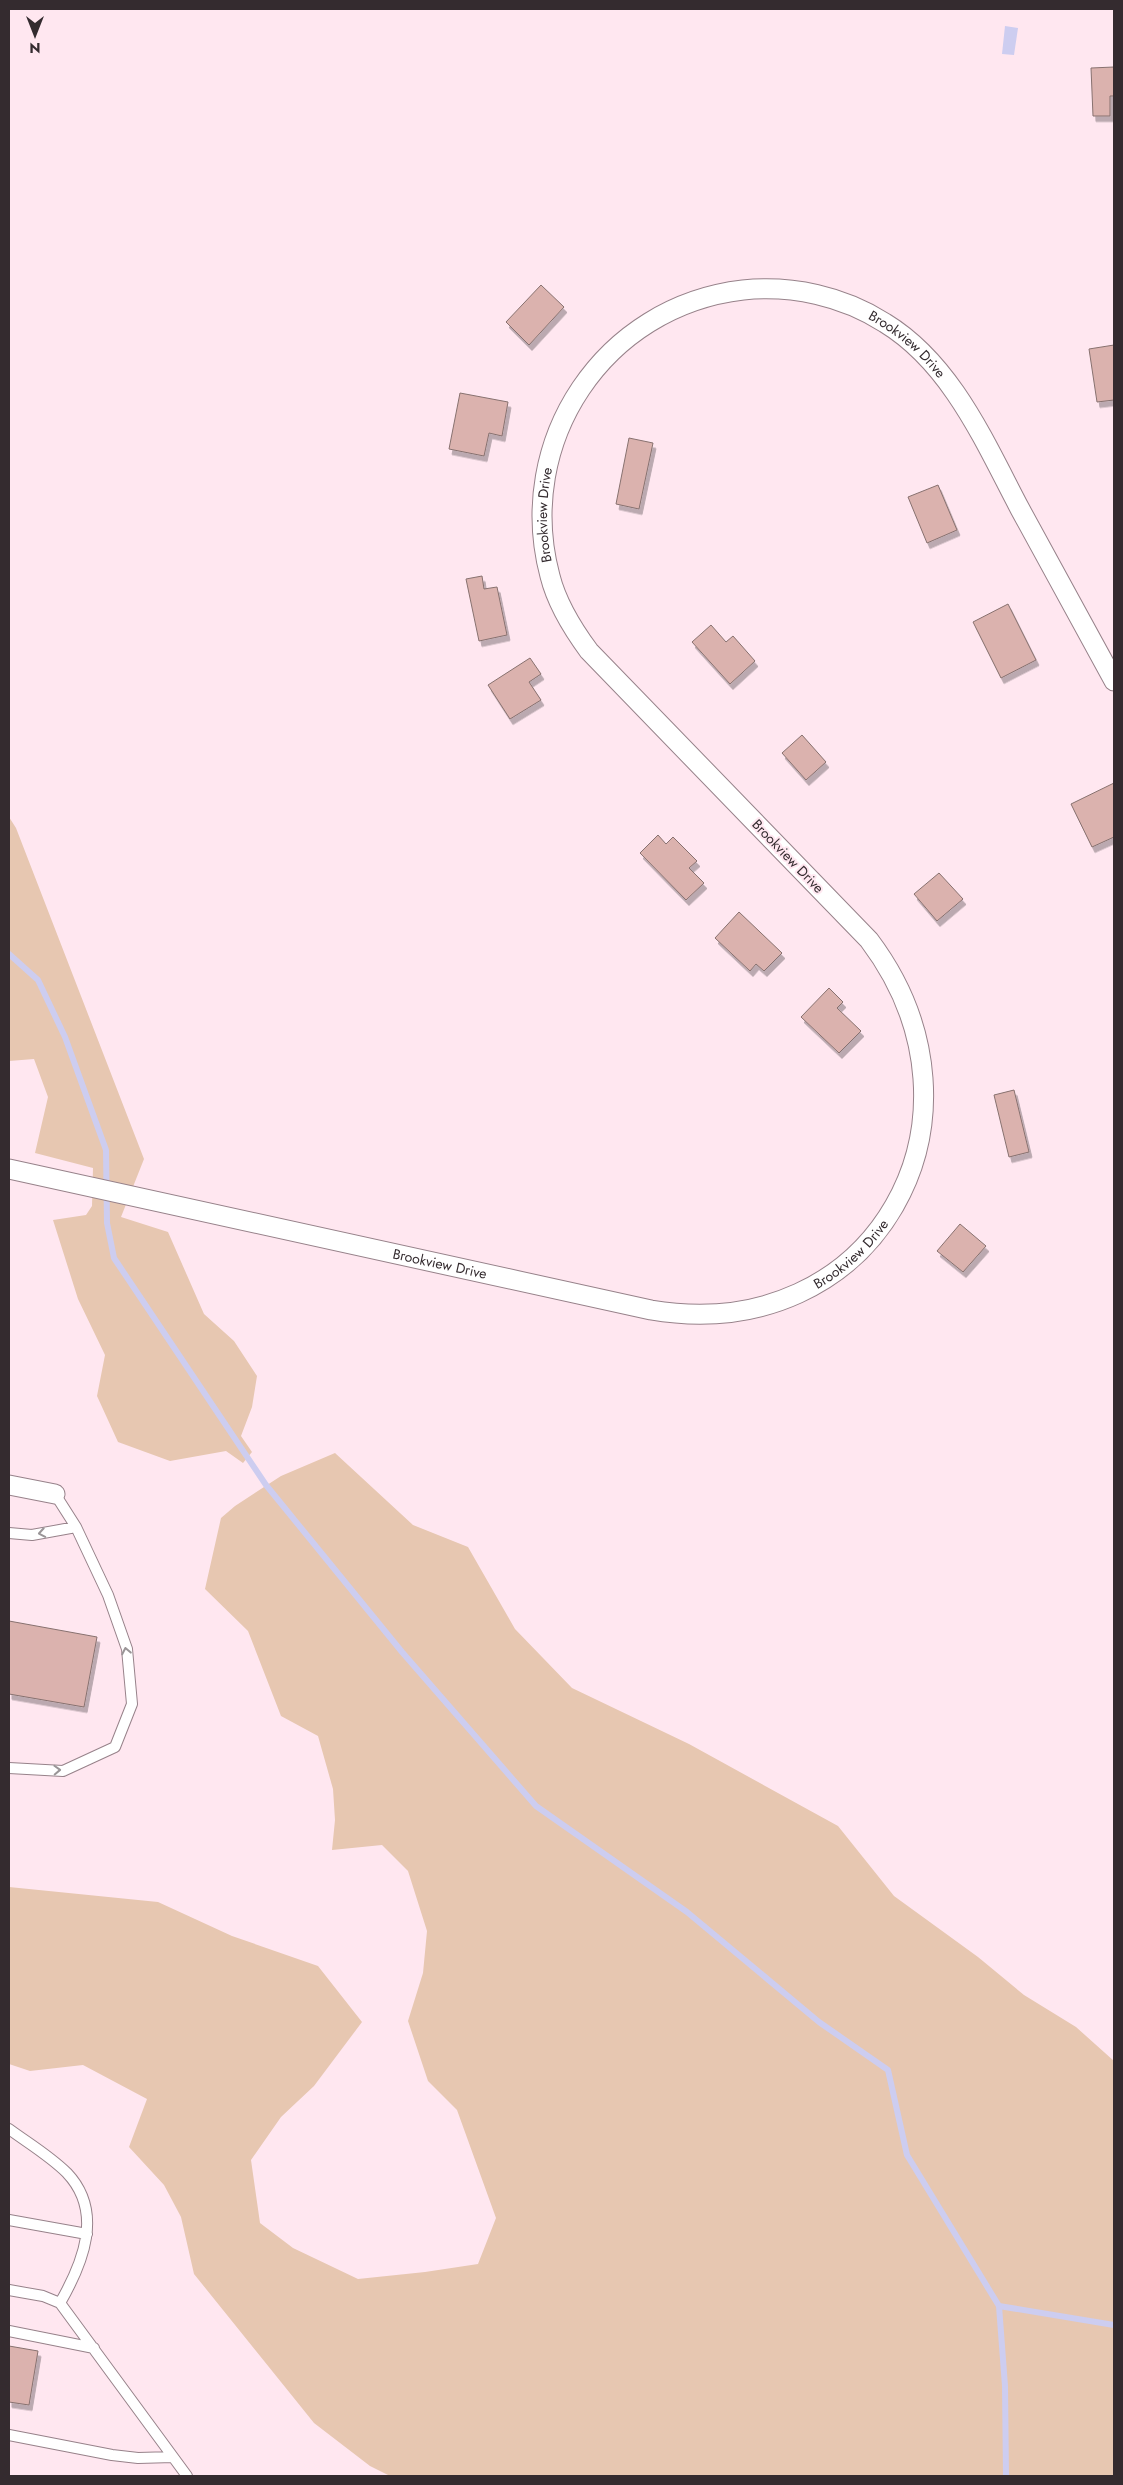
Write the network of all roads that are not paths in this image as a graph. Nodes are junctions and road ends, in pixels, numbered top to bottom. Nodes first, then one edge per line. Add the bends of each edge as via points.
1 (1114, 682) edge
2 (9, 1169) edge
3 (9, 1486) edge
4 (55, 1494) joint
5 (76, 1527) junction
6 (9, 1532) edge
7 (9, 1768) edge
8 (9, 2129) edge
9 (9, 2220) edge
10 (87, 2234) junction
11 (9, 2290) edge
12 (60, 2303) junction
13 (9, 2331) edge
14 (94, 2348) junction
15 (9, 2435) edge
16 (172, 2457) junction
17 (187, 2476) edge

1 - 2 street, Brookview Drive via 966,408 933,364 910,342 886,323 859,309 831,298 798,291 760,289 727,292 692,302 657,318 625,339 598,365 578,391 562,418 552,446 542,516 544,546 550,577 561,605 589,651 869,940 894,978 913,1022 925,1092 914,1162 895,1205 867,1243 850,1260 811,1287 768,1306 698,1316 651,1310
3 - 4 street
4 - 5 lane
5 -> 6 lane via 32,1535
7 -> 5 lane via 63,1771 114,1747 132,1704 126,1649 108,1595
8 - 10 lane via 66,2172 80,2189 87,2212
9 - 10 lane
10 - 12 lane via 77,2272
11 - 12 lane via 43,2296
12 - 14 lane
13 - 14 lane
14 - 16 lane
15 - 16 lane via 112,2455
16 - 17 lane

